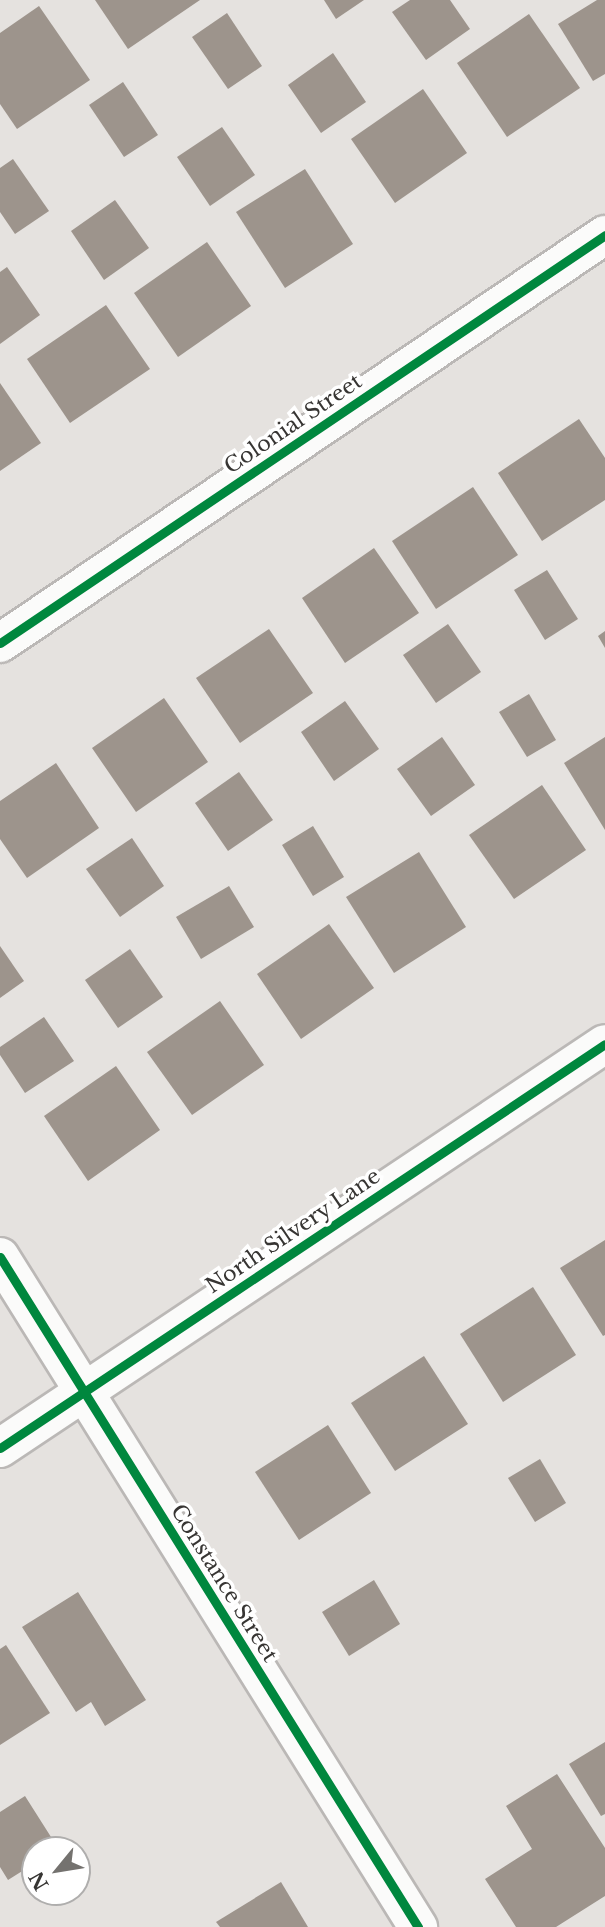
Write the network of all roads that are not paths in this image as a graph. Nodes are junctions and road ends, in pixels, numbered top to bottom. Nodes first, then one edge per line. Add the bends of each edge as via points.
1 (605, 235) edge
2 (0, 643) edge
3 (605, 1044) edge
4 (0, 1257) edge
5 (84, 1391) junction
6 (0, 1448) edge
7 (418, 1927) edge

1 - 2 street, Colonial Street
3 - 5 street, North Silvery Lane
4 - 5 street, Constance Street
5 - 6 street, North Silvery Lane
5 - 7 street, Constance Street

